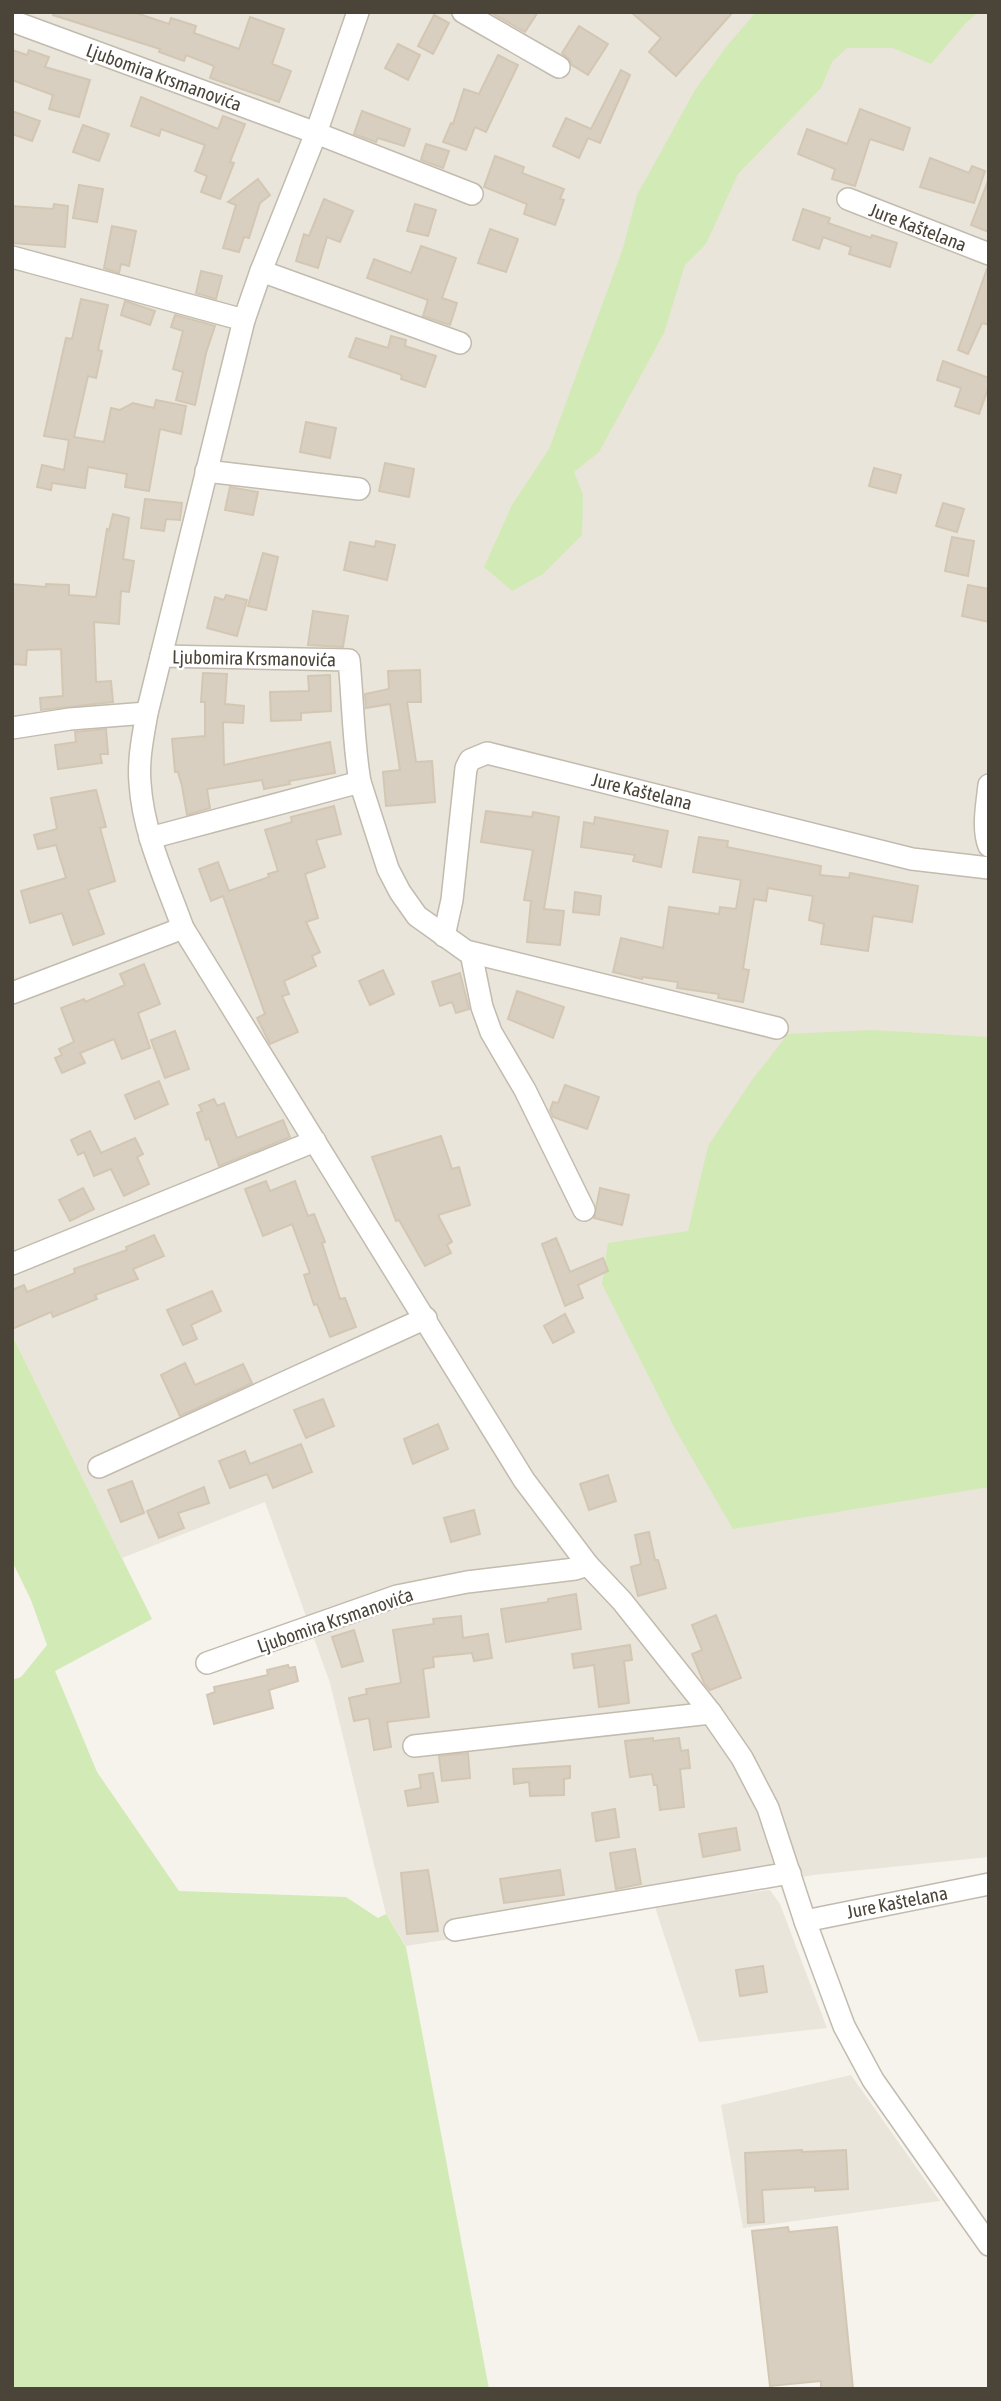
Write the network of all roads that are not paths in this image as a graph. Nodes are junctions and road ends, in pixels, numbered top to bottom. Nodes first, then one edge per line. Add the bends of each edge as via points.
1 (358, 12) edge
2 (463, 12) edge
3 (12, 21) edge
4 (559, 67) dead end
5 (316, 133) junction
6 (472, 194) dead end
7 (848, 200) dead end
8 (989, 254) edge
9 (12, 257) edge
10 (261, 271) junction
11 (244, 320) junction
12 (460, 343) dead end
13 (206, 471) junction
14 (359, 489) dead end
15 (161, 656) junction
16 (147, 713) junction
17 (12, 728) edge
18 (360, 782) junction
19 (989, 785) edge
20 (150, 838) junction
21 (988, 844) edge
22 (965, 865) junction
23 (989, 868) edge
24 (183, 928) junction
25 (444, 936) junction
26 (471, 953) junction
27 (12, 993) edge
28 (776, 1028) dead end
29 (315, 1141) junction
30 (584, 1210) dead end
31 (12, 1264) edge
32 (426, 1318) junction
33 (99, 1467) dead end
34 (588, 1565) junction
35 (207, 1663) dead end
36 (711, 1713) junction
37 (414, 1746) dead end
38 (790, 1872) junction
39 (989, 1884) edge
40 (806, 1921) junction
41 (455, 1930) dead end
42 (989, 2245) edge

1 - 5 street, Ljubomira Krsmanovića
2 - 4 street
3 - 5 street, Ljubomira Krsmanovića
5 - 6 street, Ljubomira Krsmanovića
5 - 10 street, Ljubomira Krsmanovića
7 - 8 street, Jure Kaštelana
9 - 11 street
10 - 11 street, Ljubomira Krsmanovića
10 - 12 street
11 - 13 street, Ljubomira Krsmanovića
13 - 14 street
13 - 15 street, Ljubomira Krsmanovića
15 - 16 street, Ljubomira Krsmanovića
15 - 18 street, Ljubomira Krsmanovića via 349,660
16 - 17 street
16 - 20 street, Ljubomira Krsmanovića via 140,784
18 - 20 street
18 - 25 street, Ljubomira Krsmanovića via 400,892 417,916
19 - 21 street
20 - 24 street, Ljubomira Krsmanovića
21 - 22 street
22 - 23 street, Jure Kaštelana
22 - 25 street, Jure Kaštelana via 912,859 487,753 470,760 467,768
24 - 27 street
24 - 29 street, Ljubomira Krsmanovića
25 - 26 street, Ljubomira Krsmanovića
26 - 28 street, Ljubomira Krsmanovića
26 - 30 street via 491,1032
29 - 31 street
29 - 32 street, Ljubomira Krsmanovića
32 - 33 street
32 - 34 street, Ljubomira Krsmanovića via 524,1480
34 - 35 street, Ljubomira Krsmanovića via 397,1596
34 - 36 street, Ljubomira Krsmanovića
36 - 37 street
36 - 38 street, Ljubomira Krsmanovića via 756,1783
38 - 40 street, Ljubomira Krsmanovića
38 - 41 street
39 - 40 street, Jure Kaštelana
40 - 42 street, Ljubomira Krsmanovića via 844,2026 873,2080

